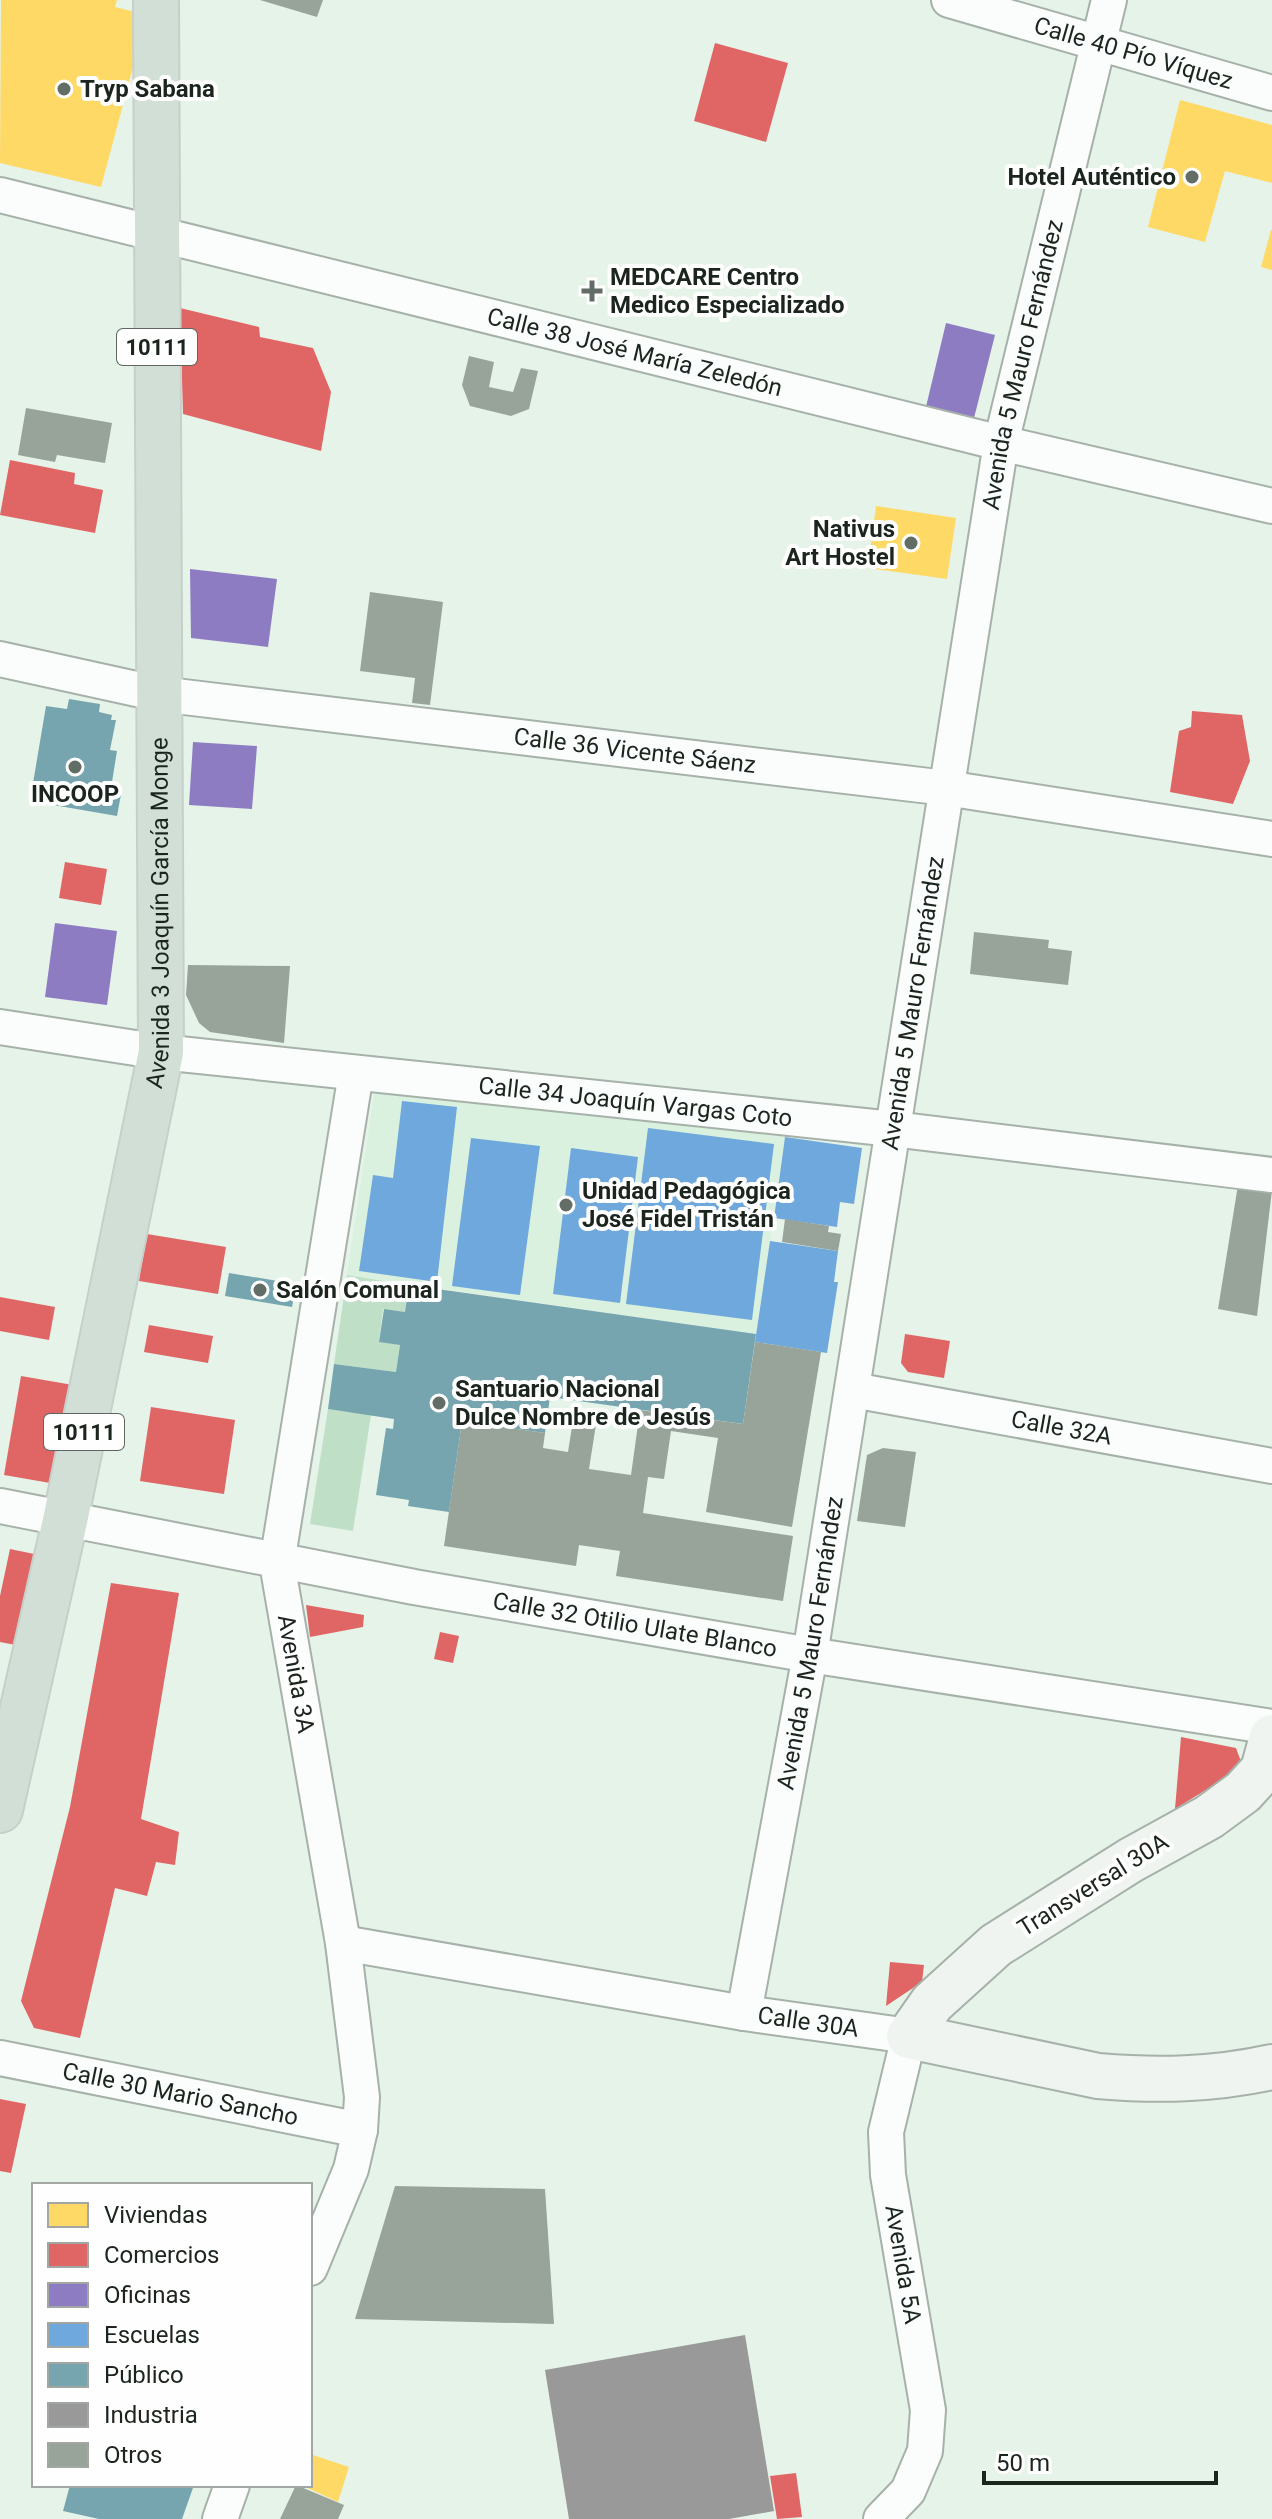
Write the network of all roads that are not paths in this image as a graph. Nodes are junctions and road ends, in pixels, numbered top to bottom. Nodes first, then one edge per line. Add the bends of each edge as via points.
1 (156, 0) edge
2 (949, 0) edge
3 (1109, 0) edge
4 (1096, 44) junction
5 (1272, 93) edge
6 (0, 195) edge
7 (157, 232) junction
8 (1001, 443) junction
9 (1272, 506) edge
10 (0, 659) edge
11 (159, 694) junction
12 (946, 788) junction
13 (1272, 839) edge
14 (0, 1027) edge
15 (161, 1052) junction
16 (356, 1073) junction
17 (893, 1129) junction
18 (1272, 1175) edge
19 (853, 1390) junction
20 (1272, 1466) edge
21 (0, 1506) edge
22 (65, 1521) junction
23 (277, 1563) junction
24 (810, 1655) junction
25 (1272, 1727) edge
26 (1272, 1737) edge
27 (0, 1810) edge
28 (343, 1943) junction
29 (744, 2013) junction
30 (909, 2036) junction
31 (0, 2058) edge
32 (1272, 2067) edge
33 (360, 2130) junction
34 (312, 2263) edge
35 (231, 2487) edge
36 (220, 2519) edge
37 (881, 2519) edge

1 - 7 highway, Avenida 3 Joaquín García Monge / 10111
2 - 4 street, Calle 40 Pío Víquez
3 - 4 street, Avenida 5 Mauro Fernández
4 - 5 street, Calle 40 Pío Víquez
4 - 8 street, Avenida 5 Mauro Fernández
6 - 7 street, Calle 38 José María Zeledón
7 - 8 street, Calle 38 José María Zeledón
7 - 11 highway, Avenida 3 Joaquín García Monge / 10111
8 - 9 street, Calle 38 José María Zeledón
8 - 12 street, Avenida 5 Mauro Fernández
10 - 11 street, Calle 36 Vicente Sáenz
11 - 12 street, Calle 36 Vicente Sáenz
11 - 15 highway, Avenida 3 Joaquín García Monge / 10111
12 - 13 street, Calle 36 Vicente Sáenz
12 - 17 street, Avenida 5 Mauro Fernández
14 - 15 street, Calle 34 Joaquín Vargas Coto
15 - 16 street, Calle 34 Joaquín Vargas Coto
15 - 22 highway, Avenida 3 Joaquín García Monge / 10111
16 - 17 street, Calle 34 Joaquín Vargas Coto
16 - 23 street, Avenida 3A
17 - 18 street, Calle 34 Joaquín Vargas Coto
17 - 19 street, Avenida 5 Mauro Fernández
19 - 20 street, Calle 32A
19 - 24 street, Avenida 5 Mauro Fernández
21 - 22 street, Calle 32 Otilio Ulate Blanco
22 - 23 street, Calle 32 Otilio Ulate Blanco
22 - 27 highway, Avenida 3 Joaquín García Monge / 10111
23 - 24 street, Calle 32 Otilio Ulate Blanco
23 - 28 street, Avenida 3A
24 - 25 street, Calle 32 Otilio Ulate Blanco
24 - 29 street, Avenida 5 Mauro Fernández
26 - 30 street, Transversal 30A via 1263,1770 1243,1792 996,1945 932,2003
28 - 29 street, Calle 30A
28 - 33 street, Avenida 3A via 362,2097
29 - 30 street, Calle 30A
30 - 32 street, Calle 30A via 1128,2079 1226,2078
30 - 37 street, Avenida 5A via 886,2132 888,2175 928,2410 925,2451 908,2491
31 - 33 street, Calle 30 Mario Sancho
33 - 34 street, Avenida 3A via 351,2169
35 - 36 street

